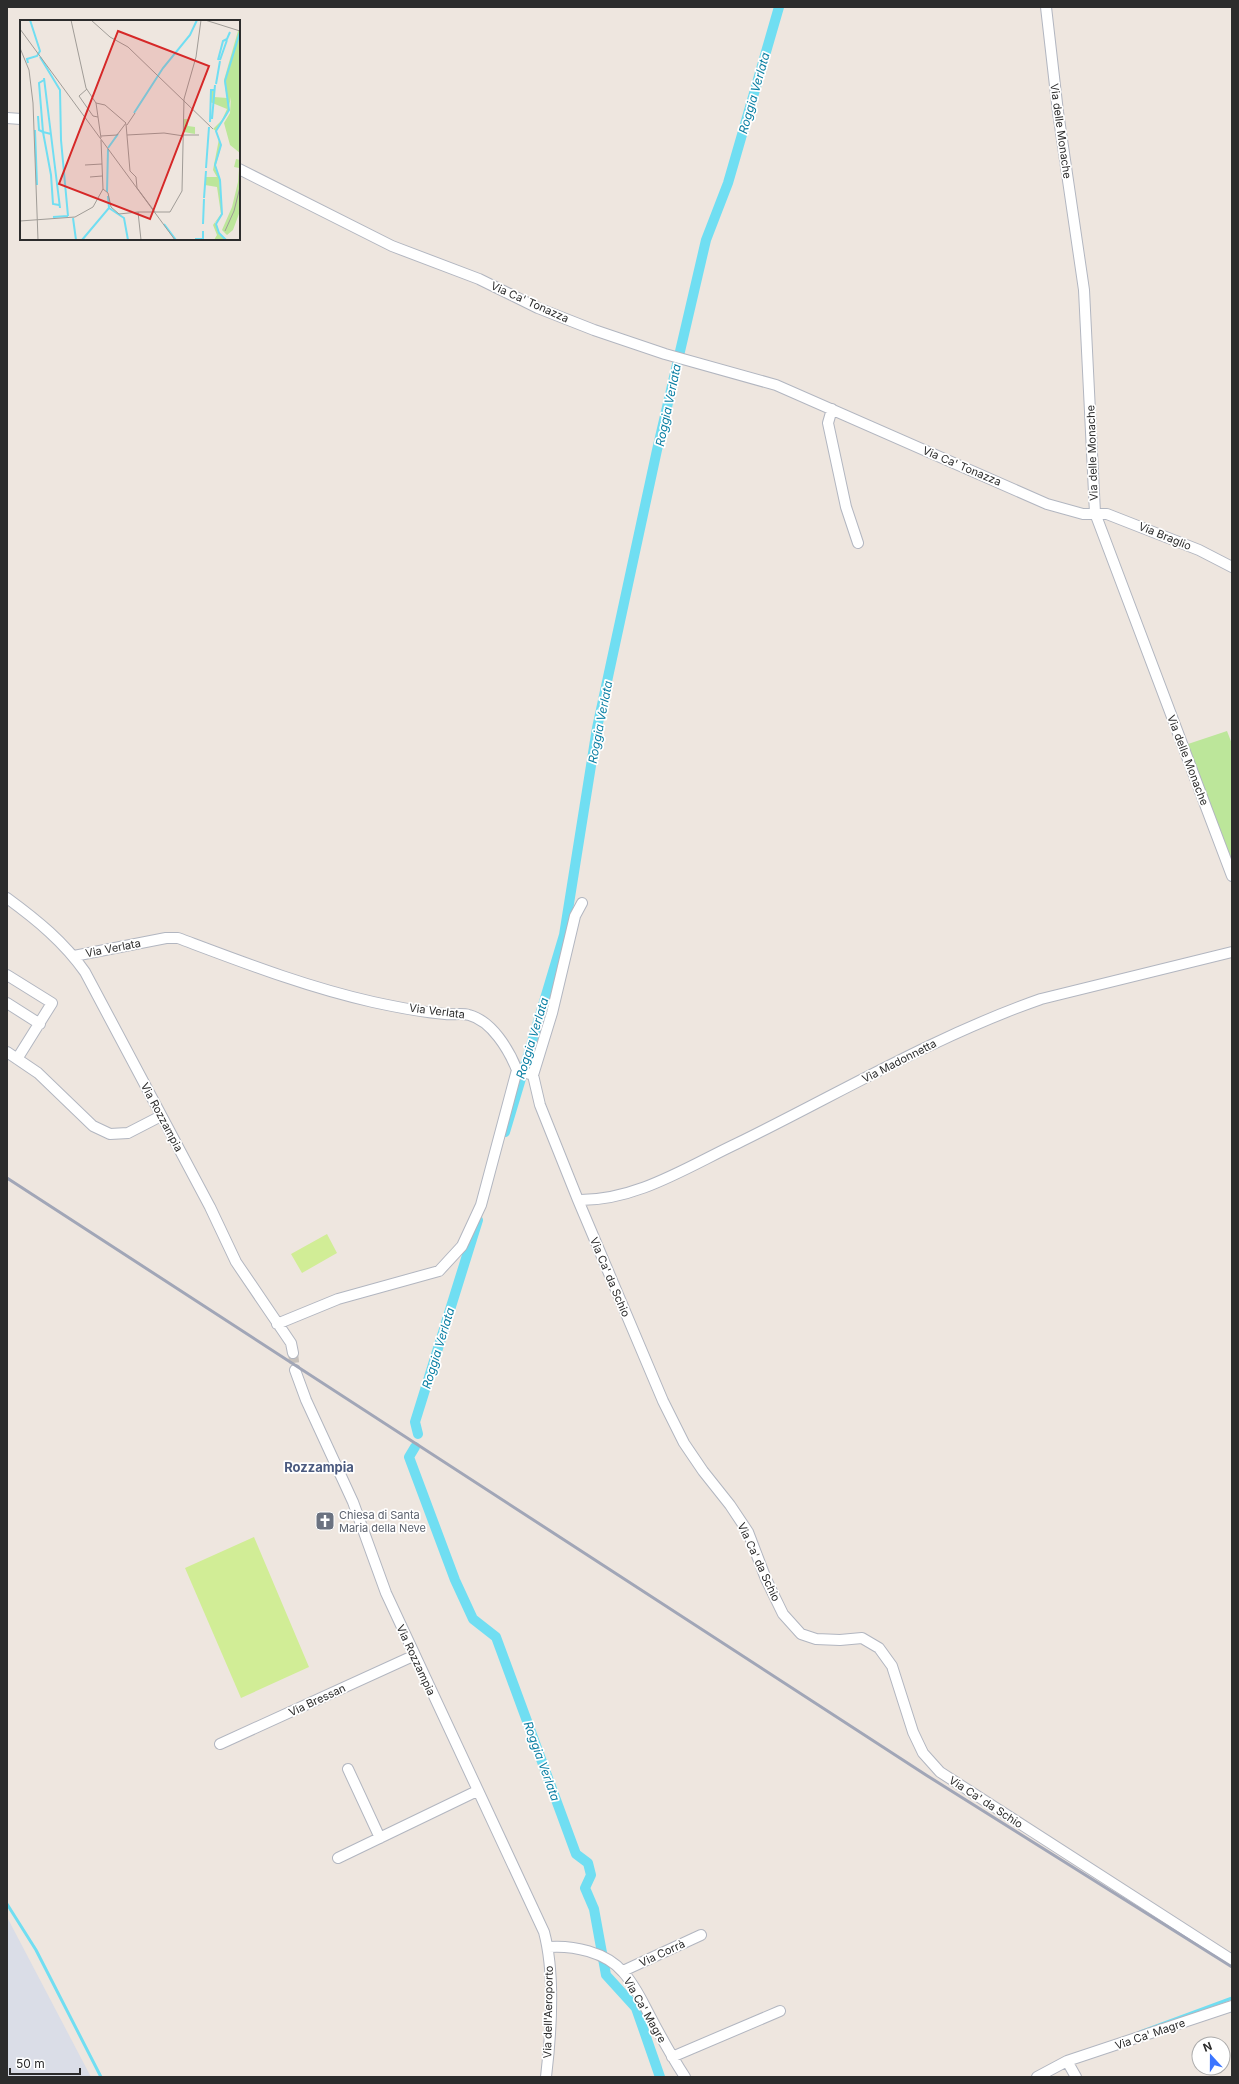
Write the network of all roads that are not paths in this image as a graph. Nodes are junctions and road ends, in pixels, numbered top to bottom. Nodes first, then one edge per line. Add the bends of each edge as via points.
1 (1046, 7) edge
2 (7, 118) edge
3 (20, 119) edge
4 (240, 170) edge
5 (832, 409) junction
6 (1095, 512) junction
7 (858, 543) dead end
8 (1232, 567) edge
9 (1232, 876) edge
10 (7, 898) edge
11 (582, 904) dead end
12 (1232, 952) edge
13 (74, 956) junction
14 (7, 975) edge
15 (7, 1002) edge
16 (40, 1024) junction
17 (7, 1052) edge
18 (17, 1059) junction
19 (524, 1073) junction
20 (161, 1116) junction
21 (578, 1200) junction
22 (277, 1324) junction
23 (293, 1353) tunnel mouth
24 (296, 1370) tunnel mouth
25 (413, 1656) junction
26 (220, 1744) dead end
27 (348, 1769) dead end
28 (477, 1791) junction
29 (380, 1838) junction
30 (338, 1858) dead end
31 (701, 1935) dead end
32 (548, 1947) junction
33 (1232, 1960) edge
34 (623, 1971) junction
35 (1232, 2006) edge
36 (780, 2011) dead end
37 (672, 2057) junction
38 (1067, 2061) junction
39 (546, 2077) edge
40 (685, 2077) edge
41 (1037, 2077) edge
42 (1076, 2077) edge

1 - 6 street, Via delle Monache via 1058,112 1084,290
2 - 3 street
4 - 5 street, Via Ca' Tonazza via 392,246 479,279 538,308 594,330 776,385
5 - 6 street, Via Ca' Tonazza via 1047,504 1083,514
5 - 7 street via 828,423 846,507
6 - 8 street, Via Braglio via 1150,529
6 - 9 street, Via delle Monache
10 - 13 street, Via Rozzampia via 33,917
11 - 19 street via 575,916 552,1013
12 - 21 street, Via Madonnetta via 1047,998 1014,1009 944,1038 803,1111 642,1189 600,1200
13 - 19 street, Via Verlata via 166,938 178,938 329,991 374,1002 445,1014 469,1015 499,1037
13 - 20 street, Via Rozzampia via 107,1012
14 - 16 street via 52,1003
15 - 16 street
16 - 18 street
17 - 18 street
18 - 20 street via 38,1072 93,1126 110,1134 128,1133
19 - 21 street, Via Ca' da Schio via 540,1105
19 - 22 street via 481,1205 462,1246 439,1271 338,1300
20 - 22 street, Via Rozzampia via 224,1232 236,1262
21 - 33 street, Via Ca' da Schio via 666,1407 688,1449 748,1532 783,1614 801,1634 816,1639 862,1638 879,1648 892,1666 913,1732 923,1753 940,1772
22 - 23 street, Via Rozzampia via 291,1343
24 - 25 street, Via Rozzampia via 306,1400 353,1502 386,1593
25 - 26 street, Via Bressan
25 - 28 street, Via Rozzampia
27 - 29 street
28 - 29 street
28 - 32 street, Via Rozzampia via 530,1901
29 - 30 street
31 - 34 street, Via Corrà
32 - 34 street, Via Ca' Magre via 564,1946 604,1958
32 - 39 street, Via dell'Aeroporto via 551,1979
34 - 37 street, Via Ca' Magre via 635,1988
35 - 38 street, Via Ca' Magre
36 - 37 street
37 - 40 street, Via Ca' Magre
38 - 41 street, Via Ca' Magre
38 - 42 street

